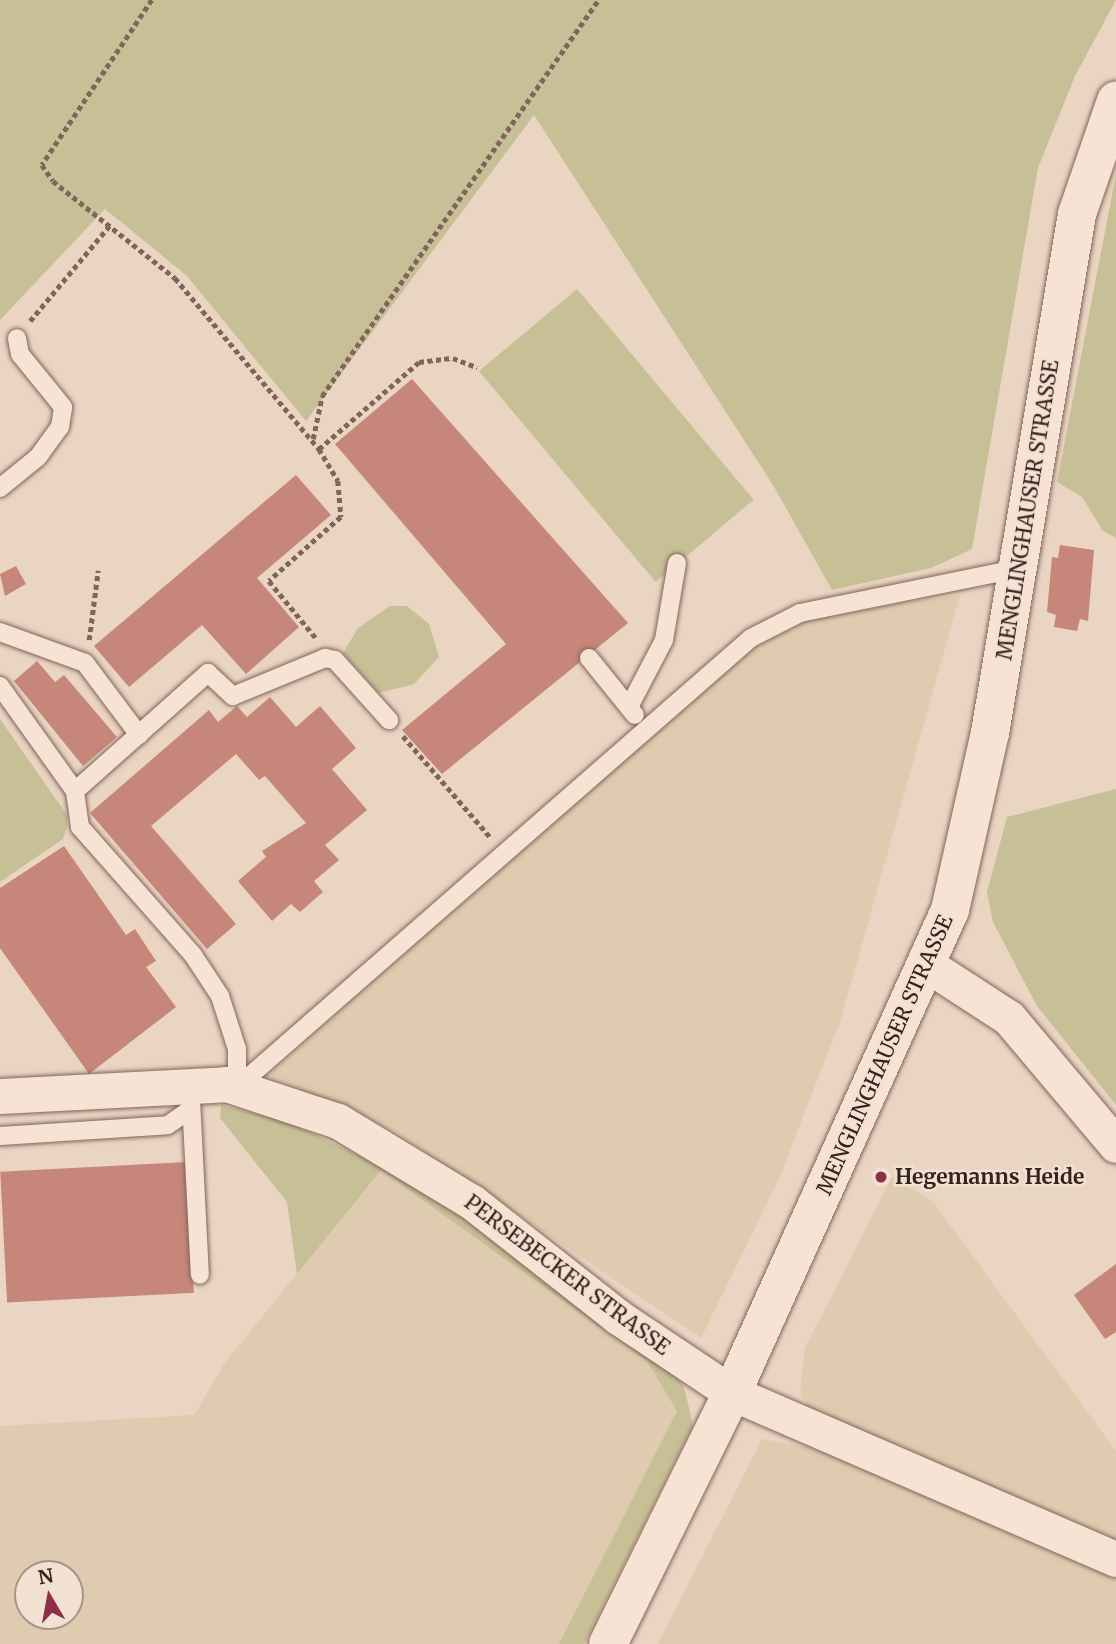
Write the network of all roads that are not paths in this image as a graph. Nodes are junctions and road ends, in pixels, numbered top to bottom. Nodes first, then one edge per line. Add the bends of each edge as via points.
1 (1116, 100) edge
2 (17, 338) road end
3 (0, 488) edge
4 (677, 563) dead end
5 (1017, 569) junction
6 (0, 632) edge
7 (589, 658) dead end
8 (0, 686) edge
9 (629, 707) junction
10 (389, 720) road end
11 (643, 727) junction
12 (139, 735) junction
13 (75, 791) junction
14 (929, 966) junction
15 (237, 1087) junction
16 (0, 1096) edge
17 (190, 1097) junction
18 (0, 1136) edge
19 (1116, 1145) edge
20 (200, 1275) dead end
21 (732, 1393) junction
22 (1116, 1559) edge
23 (608, 1644) edge

1 - 5 street, MENGLINGHAUSER STRASSE via 1077,214
2 - 3 lane via 20,354 63,407 60,427 38,457
4 - 9 lane via 664,640
5 - 11 lane via 800,613 751,638
5 - 14 street, MENGLINGHAUSER STRASSE via 968,846
6 - 12 lane via 85,663
7 - 9 lane
8 - 13 lane
9 - 11 lane
10 - 12 lane via 335,660 325,658 233,696 208,673
11 - 15 lane via 505,855
12 - 13 lane
13 - 15 lane via 80,827 193,955 220,996 237,1049
14 - 19 street via 1009,1018
14 - 21 street, MENGLINGHAUSER STRASSE
15 - 17 street, PERSEBECKER STRASSE
15 - 21 street, PERSEBECKER STRASSE via 338,1121 472,1202 618,1317
16 - 17 street, PERSEBECKER STRASSE
17 - 18 lane via 168,1125
17 - 20 lane
21 - 22 street, PERSEBECKER STRASSE
21 - 23 street, MENGLINGHAUSER STRASSE

